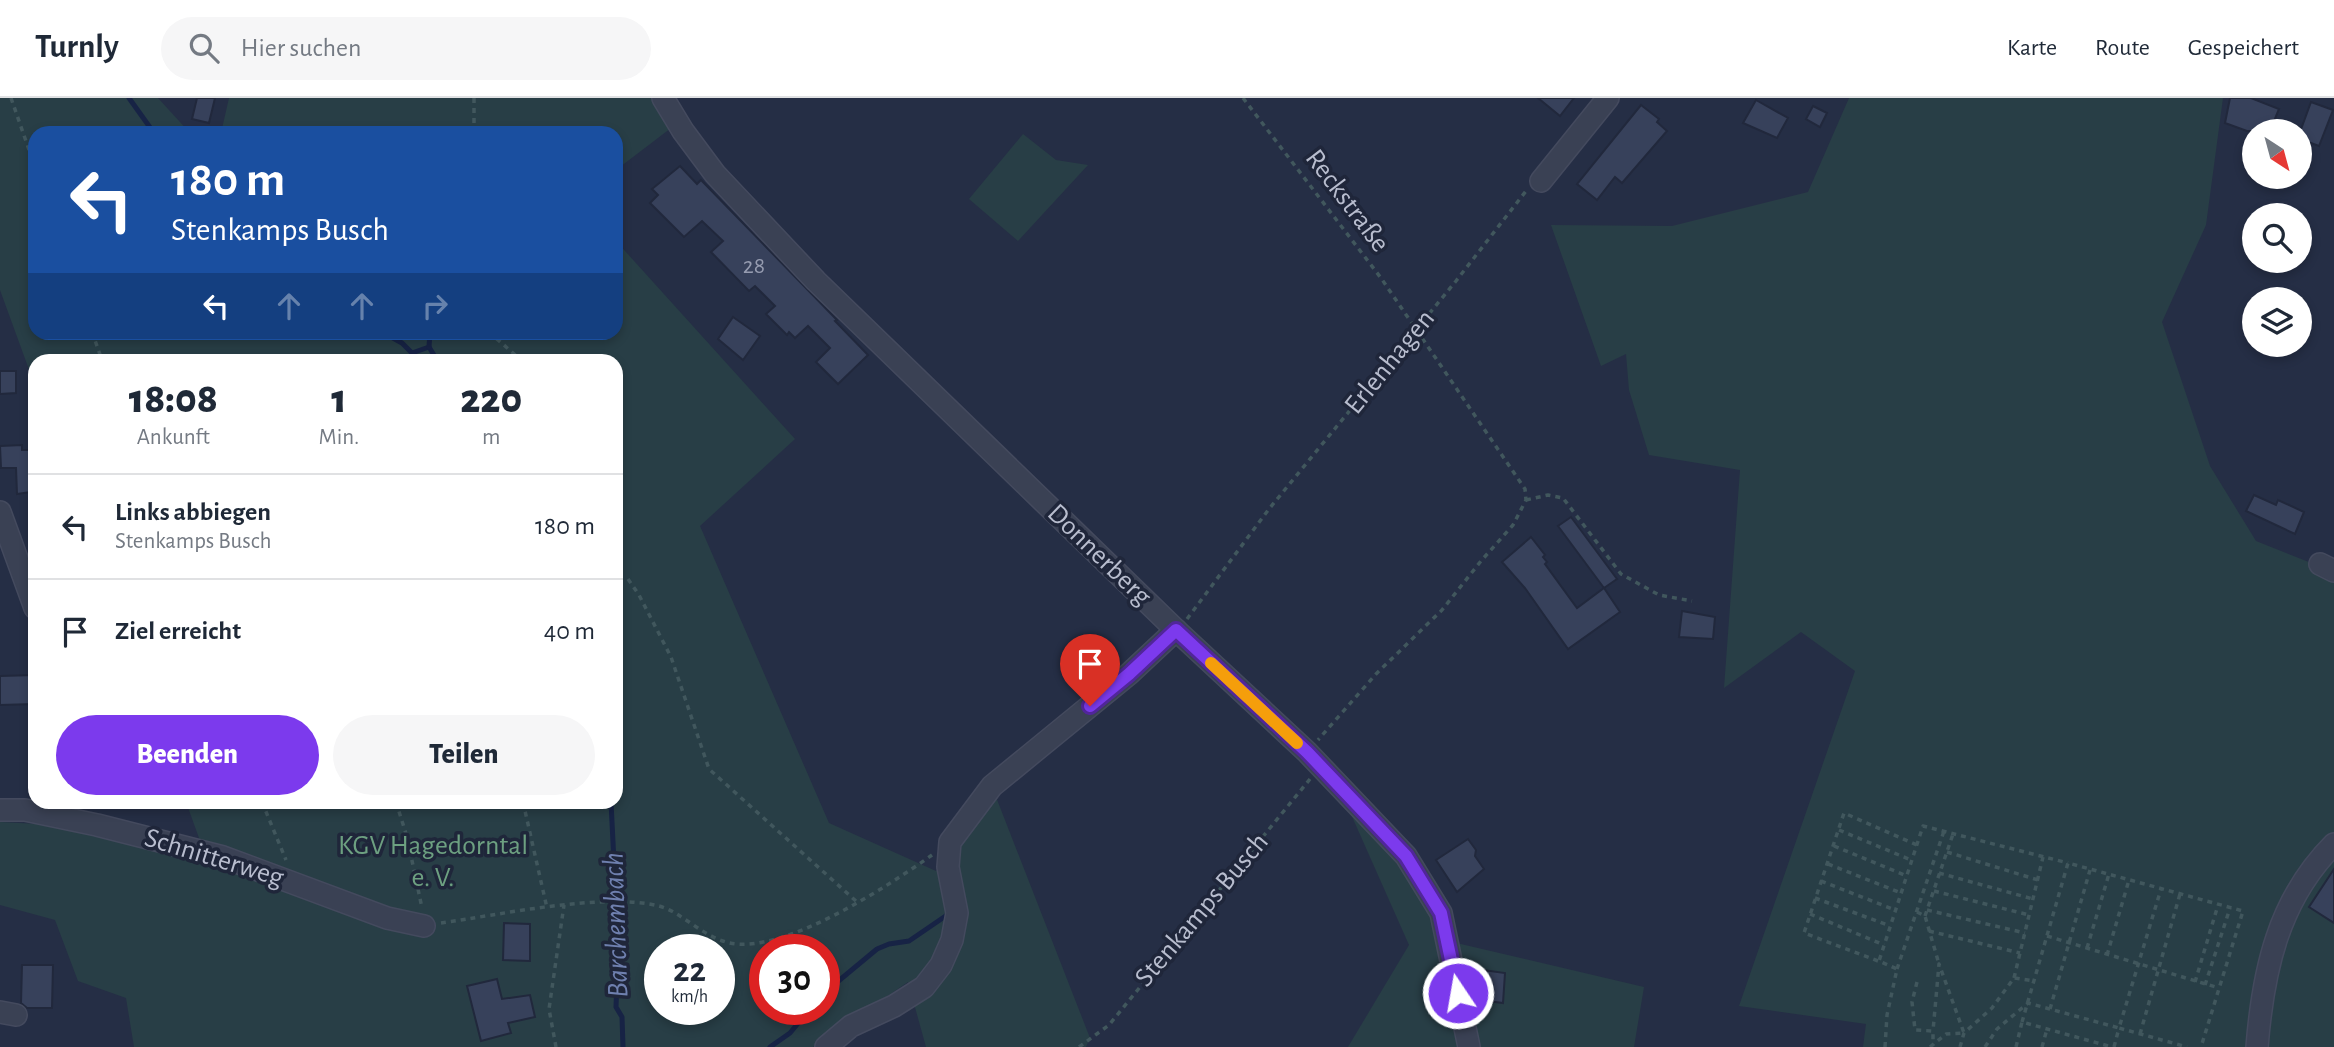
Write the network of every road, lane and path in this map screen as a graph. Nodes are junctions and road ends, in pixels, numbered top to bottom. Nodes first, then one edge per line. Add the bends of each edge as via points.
1 (11, 98) edge
2 (474, 98) edge
3 (663, 98) edge
4 (1242, 98) edge
5 (1608, 98) edge
6 (474, 126) edge
7 (28, 147) edge
8 (1541, 181) joint
9 (1416, 330) junction
10 (498, 340) edge
11 (513, 354) edge
12 (1526, 500) junction
13 (0, 512) edge
14 (628, 579) dead end
15 (28, 589) edge
16 (1692, 601) dead end
17 (1176, 630) junction
18 (1314, 759) junction
19 (265, 809) edge
20 (398, 809) edge
21 (525, 809) edge
22 (0, 810) edge
23 (1839, 830) junction
24 (1944, 831) junction
25 (1953, 834) junction
26 (950, 842) junction
27 (2334, 844) edge
28 (1917, 845) junction
29 (1833, 846) junction
30 (1947, 852) junction
31 (2043, 857) junction
32 (1912, 860) junction
33 (1828, 863) junction
34 (2068, 863) junction
35 (2090, 869) junction
36 (1939, 873) junction
37 (2109, 874) junction
38 (1907, 876) junction
39 (2038, 880) junction
40 (2129, 880) junction
41 (295, 881) junction
42 (1821, 881) junction
43 (2161, 889) junction
44 (1934, 891) junction
45 (1901, 893) junction
46 (2180, 894) junction
47 (1815, 898) junction
48 (2033, 899) junction
49 (858, 902) junction
50 (564, 905) junction
51 (2218, 905) junction
52 (547, 908) junction
53 (2230, 908) junction
54 (1895, 910) junction
55 (1927, 910) junction
56 (1917, 912) junction
57 (1810, 914) junction
58 (2029, 915) junction
59 (1925, 916) junction
60 (424, 926) junction
61 (1890, 926) junction
62 (1929, 931) junction
63 (2025, 933) junction
64 (2047, 936) junction
65 (2070, 943) junction
66 (1884, 945) junction
67 (2087, 948) junction
68 (2020, 953) junction
69 (2107, 955) junction
70 (1879, 961) junction
71 (1939, 964) junction
72 (2137, 964) junction
73 (1897, 970) junction
74 (2159, 971) junction
75 (2014, 978) junction
76 (2034, 981) junction
77 (1917, 982) dead end
78 (2195, 982) junction
79 (2205, 985) junction
80 (2219, 989) junction
81 (2028, 1003) junction
82 (2050, 1009) junction
83 (2022, 1022) junction
84 (2119, 1028) junction
85 (2047, 1029) junction
86 (1933, 1031) junction
87 (1964, 1033) junction
88 (2140, 1034) junction
89 (2089, 1041) junction
90 (2100, 1045) edge
91 (1931, 1046) edge
92 (556, 1047) edge
93 (827, 1047) edge
94 (1079, 1047) edge
95 (1469, 1047) edge
96 (1885, 1047) edge
97 (1960, 1047) edge
98 (1984, 1047) edge
99 (2016, 1047) edge
100 (2042, 1047) edge
101 (2087, 1047) edge
102 (2113, 1047) edge
103 (2186, 1047) edge
104 (2201, 1047) edge
105 (2256, 1047) edge

1 - 7 path
2 - 6 path
3 - 17 street, Donnerberg via 715,174 816,281
4 - 9 path, Reckstraße via 1344,227
5 - 8 street
8 - 9 path, Erlenhagen via 1529,188
9 - 12 path, Reckstraße via 1524,489
9 - 17 path, Erlenhagen
10 - 11 path
12 - 16 path via 1548,495 1563,498 1621,574 1659,595
12 - 18 path, Stenkamps Busch via 1513,525 1442,610 1376,674
13 - 15 street
14 - 49 path via 671,657 709,769
17 - 18 street, Donnerberg
17 - 26 street via 992,786
18 - 94 path, Stenkamps Busch via 1109,1025
18 - 95 street, Donnerberg via 1406,856 1441,913
19 - 41 path
20 - 60 path via 419,886
21 - 52 path
22 - 41 street, Schnitterweg via 25,810 142,836
23 - 28 path via 1844,813
23 - 29 path
23 - 32 path
24 - 25 path
24 - 28 path via 1923,826
24 - 56 path
25 - 30 path
25 - 31 path
26 - 49 path
26 - 93 street via 948,867 957,913 941,965 924,986 850,1026
27 - 105 street via 2307,877 2279,927 2261,996
28 - 32 path
29 - 33 path
29 - 38 path
30 - 36 path
30 - 39 path
31 - 34 path
31 - 39 path
32 - 38 path
33 - 42 path
33 - 45 path
34 - 35 path
34 - 64 path
35 - 37 path
35 - 65 path
36 - 44 path
36 - 48 path
37 - 40 path
37 - 67 path
38 - 45 path
39 - 48 path
40 - 43 path
40 - 69 path
41 - 60 street, Schnitterweg via 387,918
42 - 47 path
42 - 54 path
43 - 46 path
43 - 72 path
44 - 55 path
44 - 58 path
45 - 54 path
46 - 51 path
46 - 74 path
47 - 57 path
47 - 61 path
48 - 58 path
49 - 50 path via 791,935 741,945 713,938 661,906 621,902
50 - 52 path
50 - 92 path via 549,1009
51 - 53 path
51 - 78 path
52 - 60 path
53 - 79 path
53 - 80 path via 2243,911
54 - 61 path
55 - 59 path
55 - 63 path
56 - 59 path
56 - 73 path
57 - 66 path
57 - 70 path via 1804,933
58 - 63 path
59 - 62 path
61 - 66 path
62 - 68 path
62 - 71 path
63 - 68 path
64 - 65 path
64 - 76 path
65 - 67 path
65 - 82 path
66 - 70 path
67 - 69 path
68 - 75 path
69 - 72 path
70 - 73 path
71 - 86 path
71 - 87 path
72 - 74 path
72 - 84 path
73 - 96 path
74 - 78 path
74 - 88 path
75 - 76 path
75 - 87 path via 1993,1008
76 - 81 path
77 - 86 path via 1912,1002 1915,1030
78 - 79 path
79 - 80 path
80 - 104 path
81 - 82 path
81 - 83 path
81 - 98 path via 1997,1029
82 - 84 path
83 - 85 path
83 - 99 path
84 - 88 path
84 - 102 path
85 - 89 path
85 - 100 path
86 - 91 path
87 - 91 path via 1946,1034
87 - 97 path
88 - 103 path
89 - 90 path
89 - 101 path
90 - 102 path

